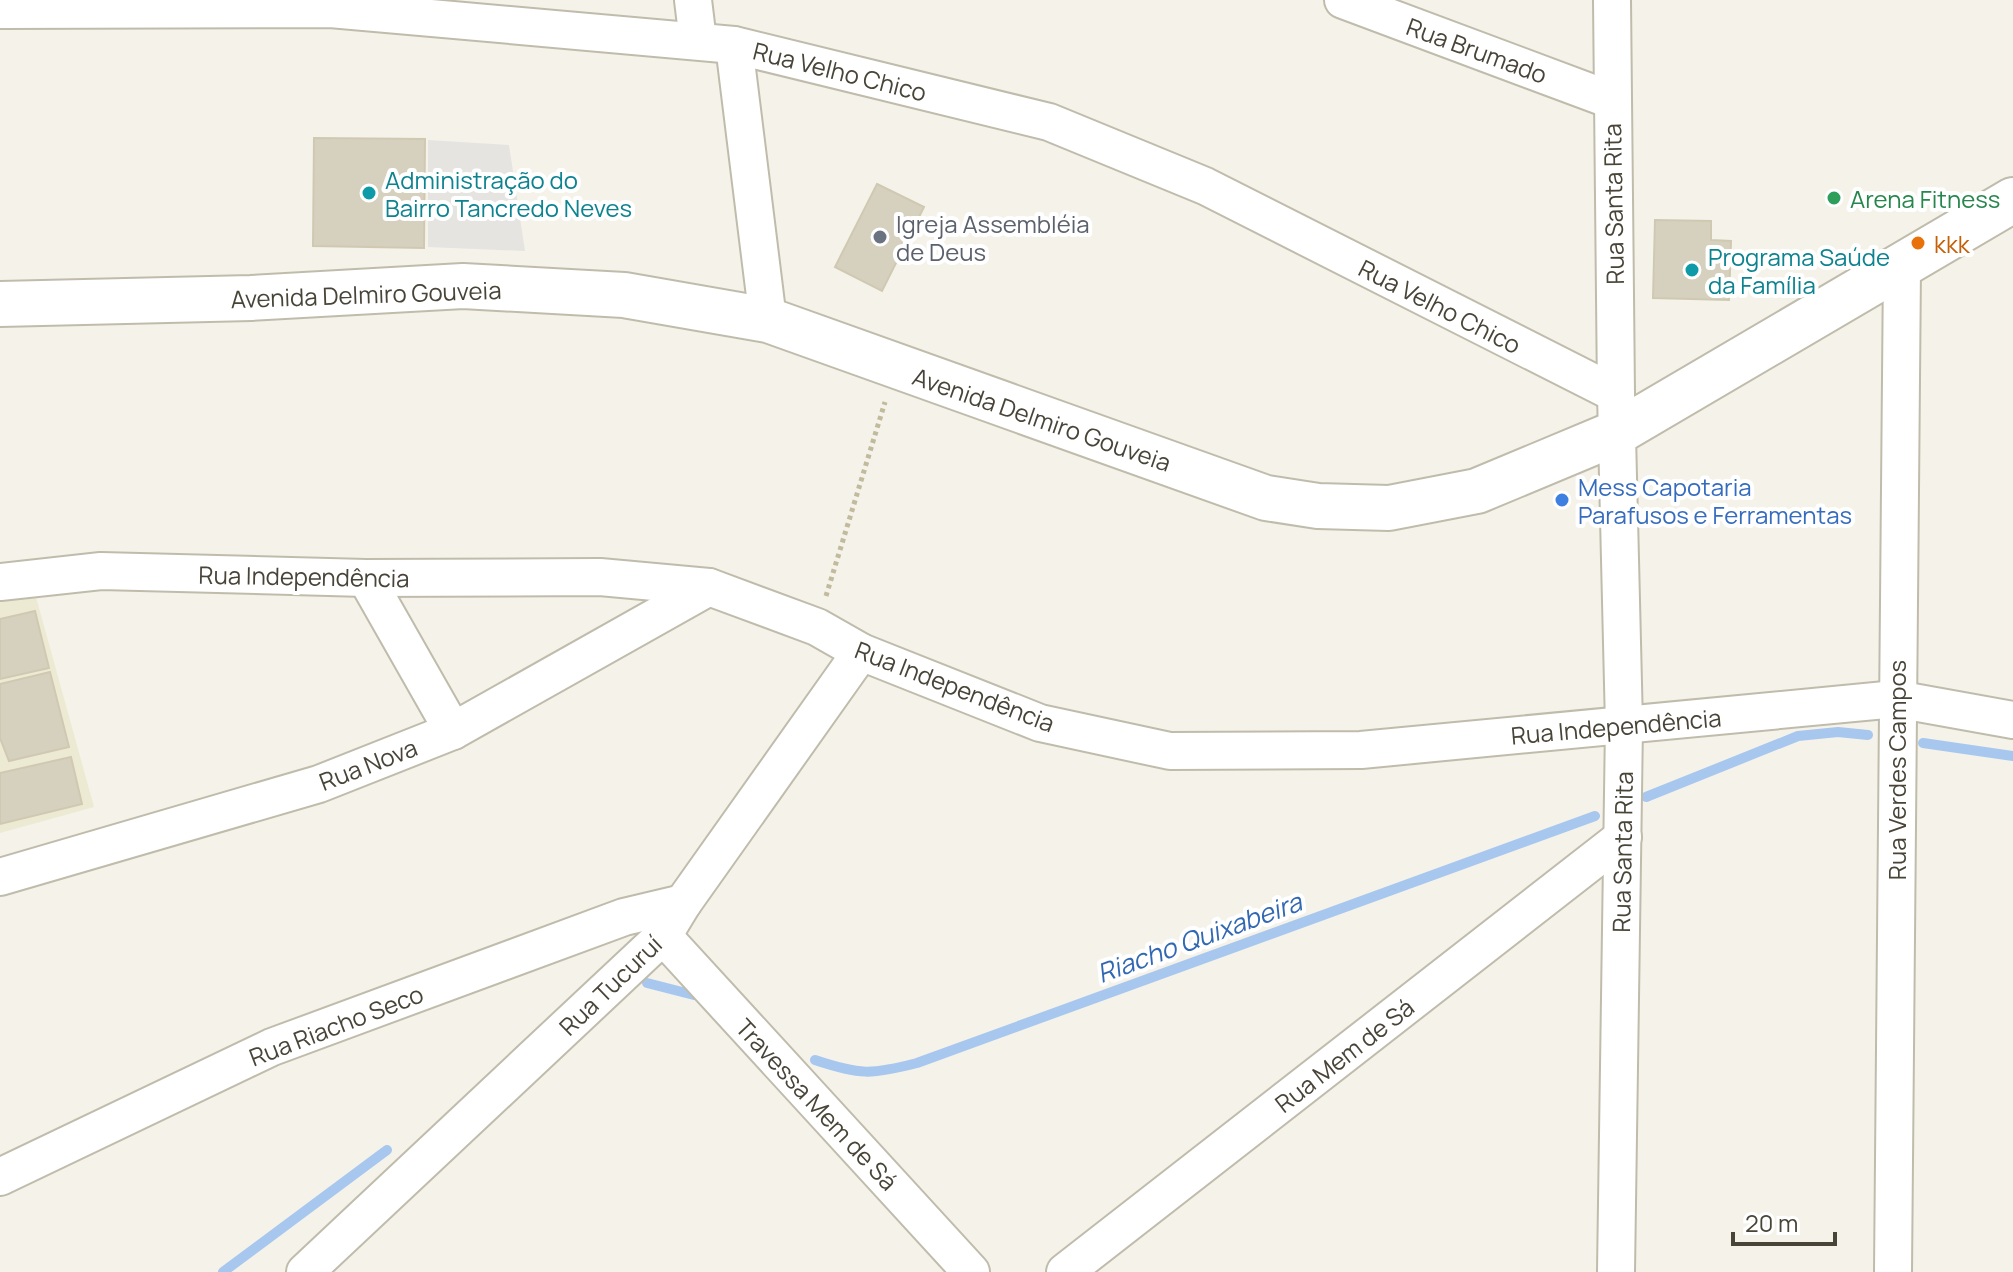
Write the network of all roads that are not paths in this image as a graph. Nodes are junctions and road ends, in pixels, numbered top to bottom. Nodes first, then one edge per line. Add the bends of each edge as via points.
1 (693, 0) edge
2 (1343, 0) edge
3 (1612, 0) edge
4 (0, 10) edge
5 (698, 41) junction
6 (734, 45) junction
7 (1611, 100) junction
8 (2013, 200) edge
9 (1902, 267) junction
10 (0, 304) edge
11 (768, 320) junction
12 (1616, 414) junction
13 (366, 578) junction
14 (0, 582) edge
15 (709, 587) junction
16 (861, 652) junction
17 (1896, 699) junction
18 (2013, 720) edge
19 (1624, 725) junction
20 (453, 731) junction
21 (1623, 837) junction
22 (0, 877) edge
23 (683, 903) junction
24 (663, 936) junction
25 (0, 1177) edge
26 (305, 1272) edge
27 (971, 1272) edge
28 (1065, 1272) edge
29 (1616, 1272) edge
30 (1893, 1272) edge

1 - 5 street
2 - 7 street, Rua Brumado
3 - 7 street, Rua Santa Rita
4 - 5 street, Rua Velho Chico via 330,9
5 - 6 street, Rua Velho Chico
6 - 11 street
6 - 12 street, Rua Velho Chico via 1049,122 1205,186
7 - 12 street, Rua Santa Rita
8 - 9 street, Avenida Delmiro Gouveia
9 - 12 street, Avenida Delmiro Gouveia
9 - 17 street, Rua Verdes Campos
10 - 11 street, Avenida Delmiro Gouveia via 463,286 624,295
11 - 12 street, Avenida Delmiro Gouveia via 1266,498 1318,506 1389,508 1477,491
12 - 19 street, Rua Santa Rita
13 - 14 street, Rua Independência via 101,571
13 - 15 street, Rua Independência via 600,577
13 - 20 street
15 - 16 street, Rua Independência via 817,627
15 - 20 street, Rua Nova
16 - 19 street, Rua Independência via 1040,723 1170,751 1361,750
16 - 23 street, Rua Tucuruí
17 - 18 street, Rua Independência
17 - 19 street, Rua Independência
17 - 30 street, Rua Verdes Campos
19 - 21 street, Rua Santa Rita
20 - 22 street, Rua Nova via 319,784
21 - 28 street, Rua Mem de Sá
21 - 29 street, Rua Santa Rita
23 - 24 street, Rua Tucuruí
23 - 25 street, Rua Riacho Seco via 624,917 272,1047
24 - 26 street, Rua Tucuruí
24 - 27 street, Travessa Mem de Sá

